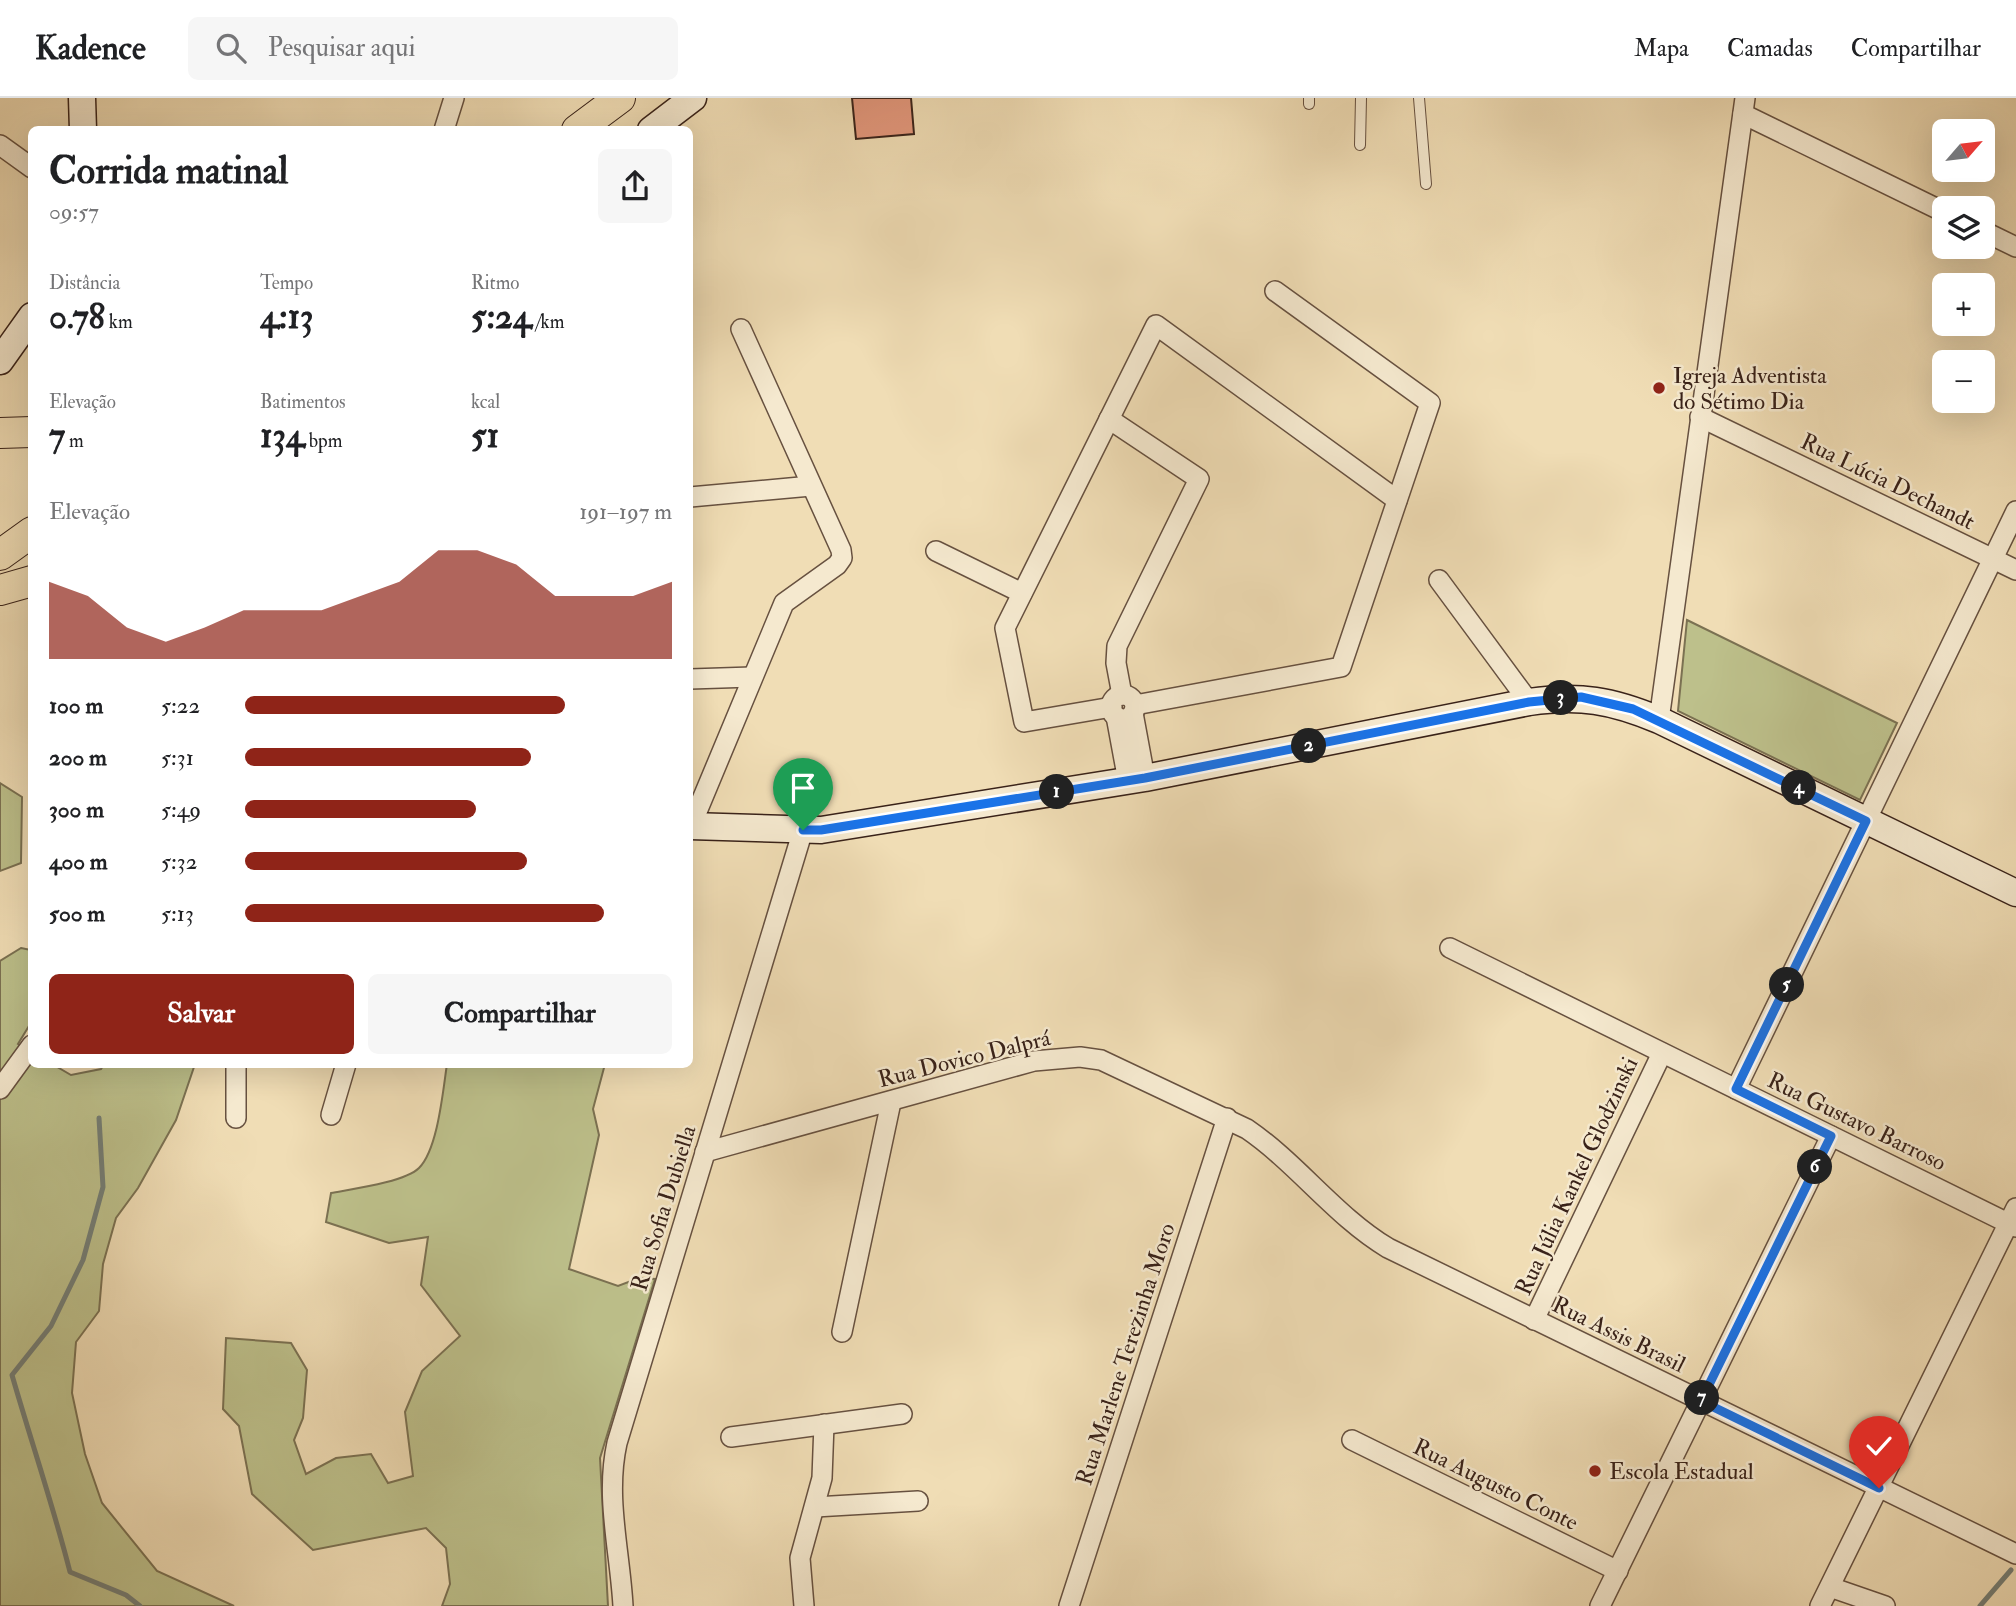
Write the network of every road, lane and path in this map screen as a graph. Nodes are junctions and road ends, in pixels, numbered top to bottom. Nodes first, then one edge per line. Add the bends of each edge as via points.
1 (82, 98) edge
2 (454, 98) edge
3 (620, 98) edge
4 (693, 98) edge
5 (1361, 98) edge
6 (1419, 98) edge
7 (1744, 106) edge
8 (83, 126) edge
9 (445, 126) edge
10 (582, 126) edge
11 (656, 126) edge
12 (0, 145) edge
13 (1360, 145) dead end
14 (28, 164) edge
15 (1426, 184) dead end
16 (1932, 206) edge
17 (1995, 236) edge
18 (2016, 247) edge
19 (1275, 291) dead end
20 (28, 322) edge
21 (741, 329) dead end
22 (0, 361) edge
23 (1700, 417) junction
24 (1109, 419) junction
25 (28, 432) edge
26 (0, 433) edge
27 (811, 486) junction
28 (693, 497) edge
29 (1397, 500) junction
30 (2016, 511) edge
31 (28, 535) edge
32 (936, 551) dead end
33 (0, 555) edge
34 (1993, 559) junction
35 (2016, 570) edge
36 (1439, 580) dead end
37 (28, 581) edge
38 (0, 590) edge
39 (1022, 593) junction
40 (752, 677) junction
41 (693, 679) edge
42 (1529, 702) junction
43 (1123, 707) junction
44 (1659, 720) junction
45 (1137, 780) junction
46 (693, 818) edge
47 (1866, 821) junction
48 (693, 825) edge
49 (803, 830) junction
50 (2016, 893) edge
51 (1450, 948) dead end
52 (28, 1050) edge
53 (1662, 1053) junction
54 (236, 1068) edge
55 (345, 1068) edge
56 (0, 1089) edge
57 (1736, 1089) junction
58 (891, 1102) junction
59 (331, 1115) dead end
60 (236, 1118) dead end
61 (1227, 1118) junction
62 (1831, 1136) junction
63 (705, 1152) junction
64 (2013, 1219) edge
65 (1534, 1320) junction
66 (842, 1332) dead end
67 (1701, 1401) junction
68 (902, 1414) dead end
69 (824, 1424) junction
70 (731, 1437) dead end
71 (1353, 1440) dead end
72 (1879, 1488) junction
73 (918, 1501) dead end
74 (815, 1507) junction
75 (2016, 1554) edge
76 (1618, 1571) junction
77 (1830, 1587) junction
78 (624, 1606) edge
79 (804, 1606) edge
80 (1069, 1606) edge
81 (1600, 1606) edge
82 (1820, 1606) edge
83 (1885, 1606) edge

1 - 8 main road
2 - 9 street
3 - 10 main road
4 - 11 main road
5 - 13 lane
6 - 15 lane
7 - 16 street
7 - 23 street
12 - 14 street
17 - 18 street
19 - 29 street via 1430,403
20 - 22 main road
21 - 27 street
23 - 34 street, Rua Lúcia Dechandt
23 - 44 street
24 - 29 street via 1156,325
24 - 39 street
24 - 43 street via 1199,479 1117,646
25 - 26 main road
27 - 28 street
27 - 40 street via 842,558 784,603
29 - 43 street via 1341,667
30 - 34 street
31 - 33 main road
32 - 39 street
34 - 35 street, Rua Lúcia Dechandt
34 - 47 street
36 - 42 street
37 - 38 main road
39 - 43 street via 1005,634 1024,722
40 - 41 street
40 - 46 street
42 - 44 main road via 1581,697 1607,701
42 - 45 main road
43 - 45 street
44 - 47 main road
45 - 49 main road
47 - 50 main road
47 - 57 street
48 - 49 main road
49 - 63 street, Rua Sofia Dubiella
51 - 53 street, Rua Gustavo Barroso
52 - 56 street
53 - 57 street, Rua Gustavo Barroso
53 - 65 street, Rua Júlia Kankel Glodzinski
54 - 60 street
55 - 59 street
57 - 62 street, Rua Gustavo Barroso
58 - 61 street, Rua Dovico Dalprá via 1034,1061 1080,1057 1117,1065
58 - 63 street, Rua Dovico Dalprá
58 - 66 street
61 - 65 street, Rua Assis Brasil via 1265,1141 1366,1235
61 - 80 street, Rua Marlene Terezinha Moro
62 - 64 street, Rua Gustavo Barroso
62 - 67 street
63 - 78 street, Rua Sofia Dubiella via 611,1467
64 - 72 street
65 - 67 street, Rua Assis Brasil
67 - 72 street, Rua Assis Brasil
67 - 76 street
68 - 69 street
69 - 70 street
69 - 74 street via 825,1453
71 - 76 street, Rua Augusto Conte
72 - 75 street, Rua Assis Brasil
72 - 77 street
73 - 74 street
74 - 79 street via 800,1559
76 - 81 street
77 - 82 street
77 - 83 street

